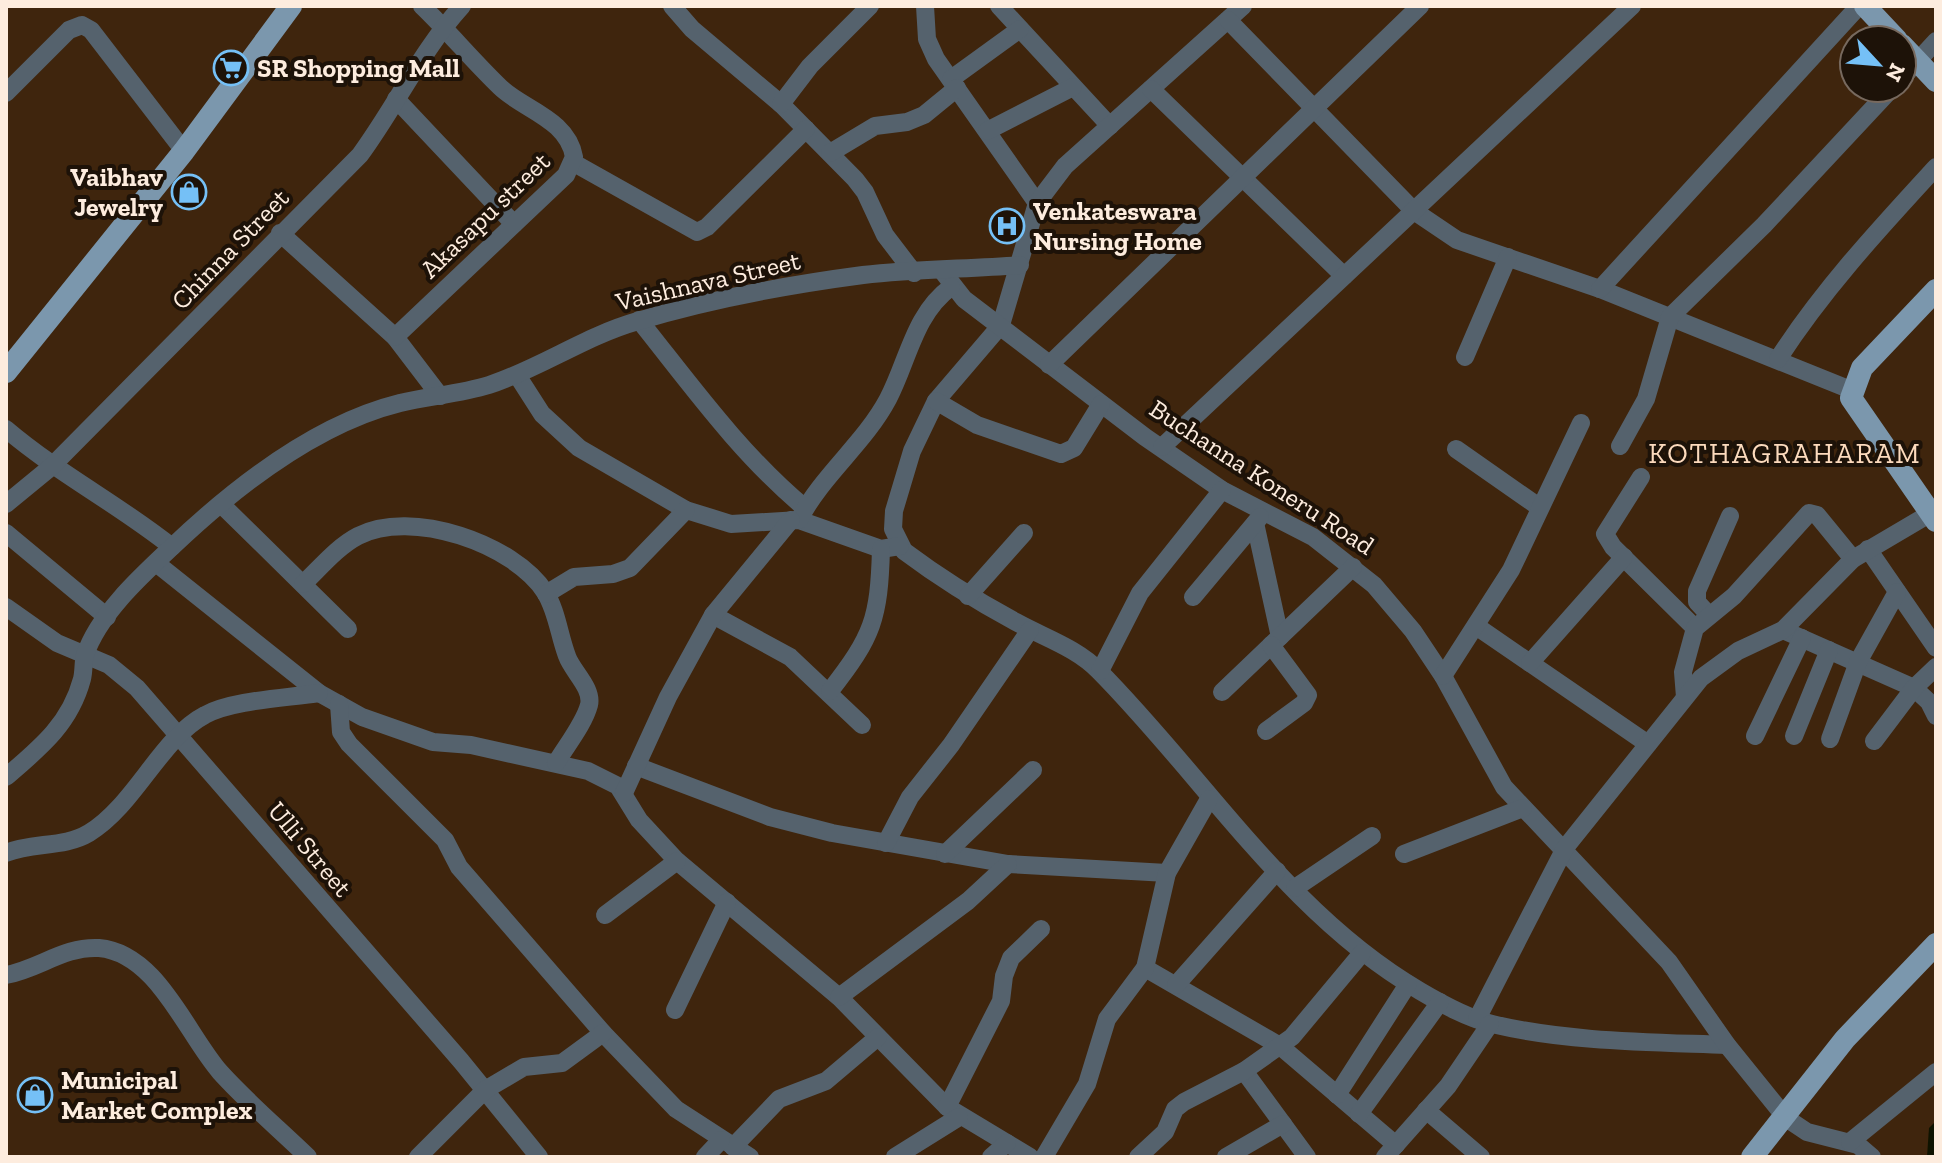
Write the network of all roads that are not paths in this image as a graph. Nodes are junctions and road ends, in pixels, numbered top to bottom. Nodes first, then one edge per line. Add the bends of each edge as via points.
1 (82, 6) edge
2 (291, 6) edge
3 (422, 6) edge
4 (462, 6) edge
5 (672, 6) edge
6 (870, 6) edge
7 (925, 6) edge
8 (999, 6) edge
9 (1243, 6) edge
10 (1420, 6) edge
11 (1632, 6) edge
12 (1859, 6) edge
13 (1865, 6) edge
14 (1228, 20) junction
15 (1882, 24) edge
16 (87, 27) junction
17 (445, 28) junction
18 (1020, 29) junction
19 (1936, 41) edge
20 (1918, 53) edge
21 (1918, 69) edge
22 (1936, 81) edge
23 (954, 83) junction
24 (1073, 87) junction
25 (1151, 89) junction
26 (6, 93) edge
27 (396, 99) junction
28 (781, 104) junction
29 (1877, 104) edge
30 (1314, 107) junction
31 (1110, 126) junction
32 (806, 129) junction
33 (987, 131) junction
34 (184, 151) junction
35 (830, 153) junction
36 (574, 163) junction
37 (1936, 167) edge
38 (1242, 177) junction
39 (1037, 203) junction
40 (1414, 211) junction
41 (514, 224) junction
42 (280, 233) junction
43 (1508, 257) junction
44 (1020, 265) junction
45 (914, 273) junction
46 (1344, 276) junction
47 (947, 279) junction
48 (1600, 289) junction
49 (1936, 290) edge
50 (1670, 317) junction
51 (639, 320) junction
52 (1001, 325) junction
53 (395, 337) junction
54 (1465, 357) dead end
55 (1778, 359) junction
56 (1049, 365) junction
57 (6, 372) edge
58 (517, 375) junction
59 (1851, 390) junction
60 (440, 396) junction
61 (936, 401) junction
62 (1101, 404) junction
63 (1581, 423) dead end
64 (6, 429) edge
65 (1620, 446) dead end
66 (1162, 447) junction
67 (1456, 449) dead end
68 (51, 467) junction
69 (1641, 477) dead end
70 (1222, 490) junction
71 (6, 504) edge
72 (222, 505) junction
73 (1539, 507) junction
74 (686, 510) junction
75 (798, 516) junction
76 (1730, 516) dead end
77 (1933, 517) edge
78 (1259, 518) junction
79 (6, 533) edge
80 (1024, 533) dead end
81 (900, 546) junction
82 (172, 547) junction
83 (881, 549) junction
84 (1860, 554) junction
85 (1624, 557) junction
86 (156, 563) junction
87 (1353, 567) junction
88 (303, 584) junction
89 (1897, 592) junction
90 (546, 594) junction
91 (968, 596) junction
92 (1193, 597) dead end
93 (6, 607) edge
94 (713, 615) junction
95 (107, 617) junction
96 (1702, 622) junction
97 (1476, 626) junction
98 (348, 629) dead end
99 (1030, 630) junction
100 (1783, 630) junction
101 (1802, 638) junction
102 (1276, 641) junction
103 (1936, 648) edge
104 (1829, 650) junction
105 (85, 655) junction
106 (1858, 662) junction
107 (1530, 663) junction
108 (1936, 667) edge
109 (1100, 671) junction
110 (1443, 676) junction
111 (1914, 688) junction
112 (830, 691) junction
113 (1222, 692) dead end
114 (319, 693) junction
115 (1685, 697) junction
116 (339, 704) junction
117 (1936, 716) edge
118 (862, 725) dead end
119 (1266, 731) dead end
120 (181, 735) junction
121 (1755, 736) dead end
122 (1794, 736) dead end
123 (1830, 739) dead end
124 (1874, 741) dead end
125 (1648, 744) junction
126 (556, 763) junction
127 (636, 766) junction
128 (1033, 770) dead end
129 (6, 777) edge
130 (624, 793) junction
131 (1209, 799) junction
132 (1523, 808) junction
133 (1372, 836) dead end
134 (886, 843) junction
135 (1565, 848) junction
136 (6, 853) edge
137 (945, 854) junction
138 (1404, 854) dead end
139 (677, 861) junction
140 (1008, 864) junction
141 (1277, 871) junction
142 (1167, 873) junction
143 (1295, 888) junction
144 (727, 902) junction
145 (605, 915) dead end
146 (1041, 929) dead end
147 (1936, 944) edge
148 (1362, 953) junction
149 (1145, 968) junction
150 (6, 975) edge
151 (1408, 984) junction
152 (1176, 985) junction
153 (839, 997) junction
154 (1440, 1002) junction
155 (675, 1010) dead end
156 (1484, 1021) junction
157 (603, 1033) junction
158 (878, 1037) junction
159 (1727, 1045) junction
160 (1280, 1046) junction
161 (1244, 1071) junction
162 (1936, 1072) edge
163 (485, 1090) junction
164 (1337, 1095) junction
165 (1426, 1110) junction
166 (953, 1112) junction
167 (1359, 1114) junction
168 (1786, 1118) junction
169 (1283, 1124) junction
170 (1826, 1138) junction
171 (1850, 1142) junction
172 (727, 1143) junction
173 (1007, 1143) junction
174 (1390, 1151) edge
175 (308, 1157) edge
176 (418, 1157) edge
177 (539, 1157) edge
178 (705, 1157) edge
179 (750, 1157) edge
180 (895, 1157) edge
181 (991, 1157) edge
182 (1030, 1157) edge
183 (1044, 1157) edge
184 (1138, 1157) edge
185 (1226, 1157) edge
186 (1307, 1157) edge
187 (1481, 1157) edge
188 (1752, 1157) edge
189 (1832, 1157) edge
190 (1872, 1157) edge

1 - 16 street
2 - 34 main road
3 - 17 street, Akasapu street
4 - 17 street, Chinna Street
5 - 28 street via 701,38
6 - 28 street via 810,66
7 - 23 street via 927,39
8 - 18 street
9 - 14 street
10 - 30 street
11 - 40 street
12 - 48 street
13 - 15 main road
14 - 25 street
14 - 30 street
16 - 26 street via 69,30
16 - 34 street
17 - 27 street, Chinna Street
17 - 36 street, Akasapu street via 502,89 552,123 573,151
18 - 23 street
18 - 24 street
19 - 20 street
21 - 22 main road
23 - 33 street
23 - 35 street via 924,115 875,126
24 - 31 street
24 - 33 street
25 - 31 street
25 - 38 street
27 - 41 street
27 - 42 street, Chinna Street via 360,155
28 - 32 street
29 - 50 street
30 - 38 street
30 - 40 street
31 - 39 street via 1065,166
32 - 35 street
32 - 36 street via 697,232
33 - 39 street
34 - 57 main road
35 - 45 street via 865,192 880,228
36 - 41 street, Akasapu street
37 - 55 street via 1842,270
38 - 46 street
38 - 56 street
39 - 44 street
40 - 43 street via 1457,240
40 - 46 street
41 - 53 street, Akasapu street
42 - 53 street
42 - 68 street, Chinna Street
43 - 48 street
43 - 54 street
44 - 47 street, Vaishnava Street
44 - 52 street
45 - 47 street, Vaishnava Street
45 - 51 street, Vaishnava Street via 781,288
46 - 66 street
47 - 52 street, Buchanna Koneru Road
47 - 75 street via 921,319 879,415
48 - 50 street
49 - 59 main road via 1862,368
50 - 55 street
50 - 65 street via 1646,399
51 - 58 street, Vaishnava Street via 597,334
51 - 75 street
52 - 56 street, Buchanna Koneru Road
52 - 61 street
53 - 60 street
55 - 59 street
56 - 62 street, Buchanna Koneru Road
58 - 60 street, Vaishnava Street
58 - 74 street via 542,414 579,448
59 - 77 main road via 1855,408
60 - 72 street, Vaishnava Street via 362,415 309,442
61 - 62 street via 977,425 1061,454 1074,448
61 - 81 street via 912,451 894,511 893,529
62 - 66 street, Buchanna Koneru Road
63 - 73 street
64 - 68 street
66 - 70 street, Buchanna Koneru Road
67 - 73 street
68 - 71 street, Chinna Street
68 - 82 street via 130,513
69 - 85 street via 1605,534
70 - 78 street, Buchanna Koneru Road
70 - 109 street via 1140,593
72 - 82 street, Vaishnava Street
72 - 88 street
73 - 97 street via 1511,570
74 - 75 street via 731,524
74 - 90 street via 630,568 574,577
75 - 83 street
75 - 94 street
76 - 96 street via 1697,591
77 - 84 street
78 - 87 street, Buchanna Koneru Road via 1313,537
78 - 92 street
78 - 102 street
79 - 95 street
80 - 91 street
81 - 83 street
81 - 91 street
82 - 86 street, Vaishnava Street
83 - 112 street via 880,600 871,632
84 - 89 street
84 - 96 street via 1809,513 1734,596
84 - 100 street
85 - 96 street
85 - 107 street
86 - 95 street, Vaishnava Street
86 - 114 street
87 - 102 street
87 - 110 street, Buchanna Koneru Road via 1394,607
88 - 90 street via 358,535 377,528 410,528 451,532 503,556 529,572
88 - 98 street
89 - 103 street
89 - 106 street
90 - 126 street via 567,658 590,703
91 - 99 street
93 - 105 street, Ulli Street via 57,643
94 - 112 street via 771,645
94 - 127 street
95 - 105 street, Vaishnava Street
96 - 115 street via 1683,672
97 - 107 street
97 - 110 street
99 - 109 street via 1071,649
99 - 134 street via 910,797
100 - 101 street
100 - 115 street via 1721,663
101 - 104 street
101 - 121 street
102 - 113 street
102 - 119 street via 1308,695
104 - 106 street
104 - 122 street
105 - 120 street, Ulli Street via 120,672
105 - 129 street, Vaishnava Street via 68,716
106 - 111 street
106 - 123 street
107 - 125 street
108 - 111 street
109 - 131 street
110 - 132 street, Buchanna Koneru Road via 1490,765
111 - 117 street
111 - 124 street
112 - 118 street
114 - 116 street
114 - 120 street via 215,711
115 - 125 street
116 - 126 street via 414,736
116 - 157 street via 341,732 349,744 445,840 469,879
120 - 136 street via 129,797 87,834
120 - 163 street, Ulli Street
125 - 135 street
126 - 130 street via 604,778
127 - 130 street
127 - 134 street via 770,817
128 - 137 street
130 - 139 street via 639,820
131 - 141 street
131 - 142 street
132 - 135 street, Buchanna Koneru Road
132 - 138 street
133 - 143 street
134 - 137 street
135 - 156 street
135 - 159 street, Buchanna Koneru Road via 1669,962
137 - 140 street
139 - 144 street
139 - 145 street
140 - 142 street
140 - 153 street via 968,901
141 - 143 street
141 - 152 street
142 - 149 street
143 - 148 street
144 - 153 street
144 - 155 street
146 - 166 street via 1011,958 1001,1001
147 - 168 main road via 1845,1039
148 - 151 street
148 - 160 street via 1309,1021
149 - 152 street
149 - 183 street via 1107,1019 1087,1084
150 - 175 street via 77,950 101,948 133,958 171,1001 220,1072
151 - 154 street
151 - 164 street
152 - 160 street
153 - 158 street
154 - 156 street
154 - 167 street
156 - 159 street via 1616,1041
156 - 165 street
157 - 163 street via 562,1063 524,1067
157 - 172 street via 676,1109
158 - 166 street
158 - 172 street via 826,1081 779,1099
159 - 168 street, Buchanna Koneru Road
160 - 161 street
160 - 164 street
161 - 169 street
161 - 184 street via 1175,1109 1165,1132
162 - 171 street
163 - 176 street
163 - 177 street, Ulli Street
164 - 167 street
165 - 174 street
165 - 187 street
166 - 173 street
166 - 180 street
167 - 174 street
168 - 170 street via 1796,1128
168 - 188 main road
169 - 185 street
169 - 186 street
170 - 171 street
170 - 189 street
171 - 190 street
172 - 178 street
172 - 179 street
173 - 181 street
173 - 182 street

